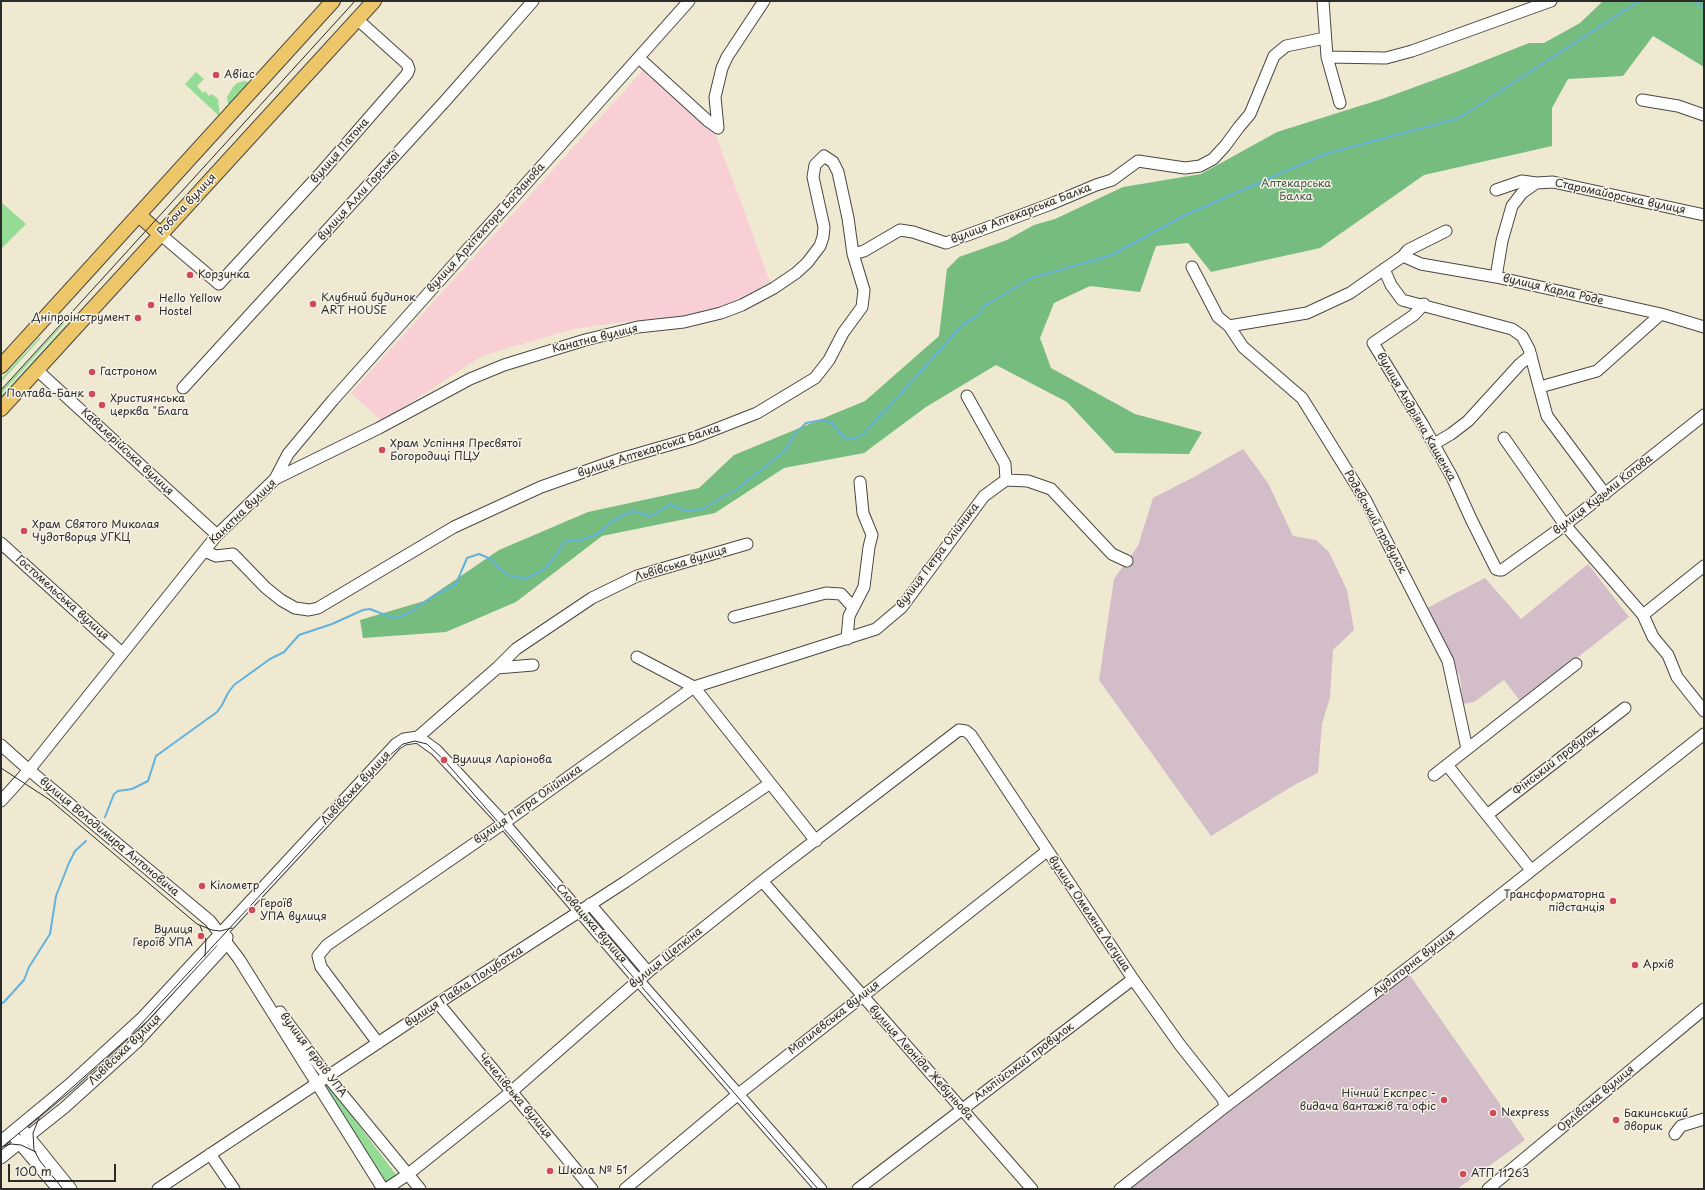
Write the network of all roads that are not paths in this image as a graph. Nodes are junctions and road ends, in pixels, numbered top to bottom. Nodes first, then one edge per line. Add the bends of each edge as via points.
1 (333, 1) edge
2 (374, 1) edge
3 (534, 1) edge
4 (690, 1) edge
5 (764, 1) edge
6 (1323, 1) edge
7 (1551, 1) edge
8 (357, 19) junction
9 (1325, 38) junction
10 (1327, 57) junction
11 (640, 58) junction
12 (1642, 100) dead end
13 (1340, 103) dead end
14 (1704, 115) edge
15 (1536, 183) junction
16 (1496, 190) dead end
17 (1704, 214) edge
18 (139, 215) junction
19 (1446, 231) dead end
20 (160, 234) junction
21 (853, 254) junction
22 (1402, 256) junction
23 (1192, 267) dead end
24 (1384, 269) junction
25 (1496, 277) junction
26 (1424, 304) junction
27 (1661, 314) junction
28 (1229, 326) junction
29 (1704, 327) edge
30 (1530, 355) junction
31 (1, 366) edge
32 (37, 370) junction
33 (1540, 387) junction
34 (183, 388) dead end
35 (967, 396) dead end
36 (1, 409) edge
37 (1704, 415) edge
38 (1504, 438) dead end
39 (1434, 444) junction
40 (275, 479) junction
41 (1006, 480) junction
42 (860, 482) dead end
43 (1605, 494) junction
44 (1565, 525) junction
45 (217, 535) junction
46 (1, 543) edge
47 (747, 544) dead end
48 (204, 551) junction
49 (1127, 561) dead end
50 (1704, 566) edge
51 (1499, 570) joint
52 (281, 600) joint
53 (853, 607) junction
54 (1642, 615) junction
55 (734, 617) dead end
56 (847, 639) junction
57 (122, 653) junction
58 (637, 657) dead end
59 (1576, 664) dead end
60 (533, 665) dead end
61 (497, 668) junction
62 (694, 687) junction
63 (1625, 708) dead end
64 (1704, 711) edge
65 (952, 734) joint
66 (1704, 734) edge
67 (418, 738) junction
68 (1, 745) edge
69 (1467, 749) junction
70 (1447, 765) junction
71 (29, 770) junction
72 (1434, 775) dead end
73 (769, 784) junction
74 (1, 801) edge
75 (1487, 815) junction
76 (504, 823) junction
77 (816, 841) junction
78 (1047, 851) junction
79 (1531, 870) junction
80 (763, 882) junction
81 (590, 904) junction
82 (579, 911) junction
83 (223, 934) junction
84 (648, 972) junction
85 (638, 980) junction
86 (1133, 980) junction
87 (862, 996) junction
88 (438, 1003) junction
89 (1704, 1009) edge
90 (378, 1043) junction
91 (328, 1077) junction
92 (317, 1084) junction
93 (511, 1092) junction
94 (738, 1094) junction
95 (1225, 1107) junction
96 (962, 1109) junction
97 (1704, 1118) edge
98 (16, 1130) junction
99 (1674, 1134) dead end
100 (24, 1140) junction
101 (1, 1141) edge
102 (210, 1154) junction
103 (1, 1158) edge
104 (407, 1175) junction
105 (58, 1189) edge
106 (71, 1189) edge
107 (158, 1189) edge
108 (234, 1189) edge
109 (383, 1189) edge
110 (386, 1189) edge
111 (420, 1189) edge
112 (592, 1189) edge
113 (625, 1189) edge
114 (821, 1189) edge
115 (858, 1189) edge
116 (1032, 1189) edge
117 (1120, 1189) edge
118 (1488, 1189) edge

1 - 18 main road
2 - 8 main road, Робоча вулиця
3 - 34 street, вулиця Алли Горської
4 - 11 street, вулиця Архітектора Богданова
5 - 11 street via 722,68 714,97 718,128
6 - 9 street
7 - 10 street via 1386,58
8 - 20 main road, Робоча вулиця
8 - 20 street, вулиця Патона via 407,64 409,69 319,175 219,284
9 - 10 street
9 - 21 street, вулиця Аптекарська Балка via 1286,46 1274,56 1250,114 1217,155 1200,166 1185,168 1138,161 1112,180 946,243 900,230 864,251
10 - 13 street
11 - 40 street, вулиця Архітектора Богданова via 333,400 288,454
12 - 14 street via 1678,106
15 - 16 street, Старомайорська вулиця via 1522,181
15 - 17 street, Старомайорська вулиця via 1553,182
15 - 25 street via 1522,193 1512,206 1502,241
18 - 20 main road
18 - 31 main road
19 - 22 street via 1408,250
20 - 32 main road, Робоча вулиця
21 - 40 street, Канатна вулиця via 838,172 834,162 824,156 815,165 813,177 824,227 820,246 807,263 774,288 722,313 684,322 638,327 504,365 470,379 379,428
21 - 52 street, вулиця Аптекарська Балка via 864,290 862,307 815,378 757,414 693,438 620,459 541,487 454,527 318,608 295,608
22 - 24 street
22 - 25 street, вулиця Карла Роде via 1421,264
23 - 28 street, Родевський провулок via 1218,317
24 - 26 street via 1402,300
24 - 28 street via 1350,293 1307,313
25 - 27 street, вулиця Карла Роде
26 - 30 street via 1512,329 1522,336
26 - 39 street, вулиця Андріяна Кащенка via 1414,315 1373,343
27 - 29 street, вулиця Карла Роде
27 - 33 street via 1597,371
28 - 69 street, Родевський провулок via 1243,346 1302,398 1366,502 1448,661
30 - 33 street
30 - 39 street via 1468,421
32 - 36 main road, Робоча вулиця
32 - 45 street, Кавалерійська вулиця
33 - 43 street via 1547,416
35 - 41 street via 1005,464
37 - 43 street, вулиця Кузьми Котова
38 - 44 street
39 - 51 street, вулиця Андріяна Кащенка via 1496,569
40 - 45 street, Канатна вулиця
41 - 49 street via 1028,481 1051,489 1112,554
41 - 56 street, вулиця Петра Олійника via 984,496 902,607 876,629
42 - 53 street via 863,513 872,536 864,587
43 - 44 street, вулиця Кузьми Котова
44 - 51 street, вулиця Кузьми Котова
44 - 54 street
45 - 48 street, Канатна вулиця
46 - 57 street, Гостомельська вулиця
47 - 61 street, Львівська вулиця via 636,576 592,598 516,649
48 - 52 street, Канатна вулиця via 216,556 233,554
48 - 57 street, Канатна вулиця
50 - 54 street
53 - 55 street via 841,594 826,593
53 - 56 street via 849,616
54 - 64 street via 1653,637 1668,656 1677,677
56 - 62 street, вулиця Петра Олійника
57 - 71 street, Канатна вулиця
58 - 62 street
59 - 69 street
60 - 61 street
61 - 67 street, Львівська вулиця
62 - 73 street
62 - 76 street, вулиця Петра Олійника
63 - 75 street, Фінський провулок
65 - 77 street, вулиця Щепкіна
65 - 78 street, вулиця Омеляна Логуша via 959,730 971,734
66 - 79 street, Аудиторна вулиця
67 - 76 street, Словацька вулиця via 436,750
67 - 83 street, Львівська вулиця via 404,739 386,754
68 - 71 street, вулиця Володимира Антоновича
69 - 70 street
70 - 72 street
70 - 75 street
71 - 74 street, Канатна вулиця
71 - 83 street, вулиця Володимира Антоновича
73 - 77 street
73 - 81 street, вулиця Павла Полуботка
75 - 79 street
76 - 82 street, Словацька вулиця
76 - 90 street, вулиця Петра Олійника via 327,945 318,956 321,967
77 - 80 street, вулиця Щепкіна
78 - 86 street, вулиця Омеляна Логуша
78 - 87 street, Могилевська вулиця
79 - 95 street, Аудиторна вулиця via 1413,964
80 - 84 street, вулиця Щепкіна
80 - 87 street, вулиця Леоніда Жебуньова
81 - 82 street, вулиця Павла Полуботка
81 - 84 street, Словацька вулиця
82 - 85 street, Словацька вулиця
82 - 88 street, вулиця Павла Полуботка
83 - 91 street, вулиця Героїв УПА
83 - 92 street, вулиця Героїв УПА
83 - 98 street, Львівська вулиця via 128,1032
83 - 100 street, Львівська вулиця via 215,956 136,1043
84 - 85 street, вулиця Щепкіна
85 - 93 street, вулиця Щепкіна
85 - 94 street, Словацька вулиця
86 - 95 street, вулиця Омеляна Логуша via 1223,1099
86 - 96 street, Альпійський провулок
87 - 94 street, Могилевська вулиця
87 - 96 street, вулиця Леоніда Жебуньова
88 - 90 street, вулиця Павла Полуботка
88 - 93 street, Чечелівська вулиця
89 - 118 street, Орлівська вулиця
90 - 91 street, вулиця Павла Полуботка
91 - 92 street, вулиця Павла Полуботка
91 - 104 street, вулиця Героїв УПА
92 - 102 street, вулиця Павла Полуботка
92 - 109 street, вулиця Героїв УПА
93 - 104 street, вулиця Щепкіна
93 - 112 street, Чечелівська вулиця
94 - 113 street, Могилевська вулиця
94 - 114 street, Словацька вулиця
95 - 117 street, Аудиторна вулиця
96 - 115 street, Альпійський провулок
96 - 116 street, вулиця Леоніда Жебуньова
97 - 99 street via 1681,1126
98 - 100 street
98 - 101 street, Львівська вулиця
100 - 103 street, Львівська вулиця
100 - 105 street
100 - 106 street
102 - 107 street, вулиця Павла Полуботка
102 - 108 street
104 - 110 street, вулиця Щепкіна
104 - 111 street, вулиця Героїв УПА

